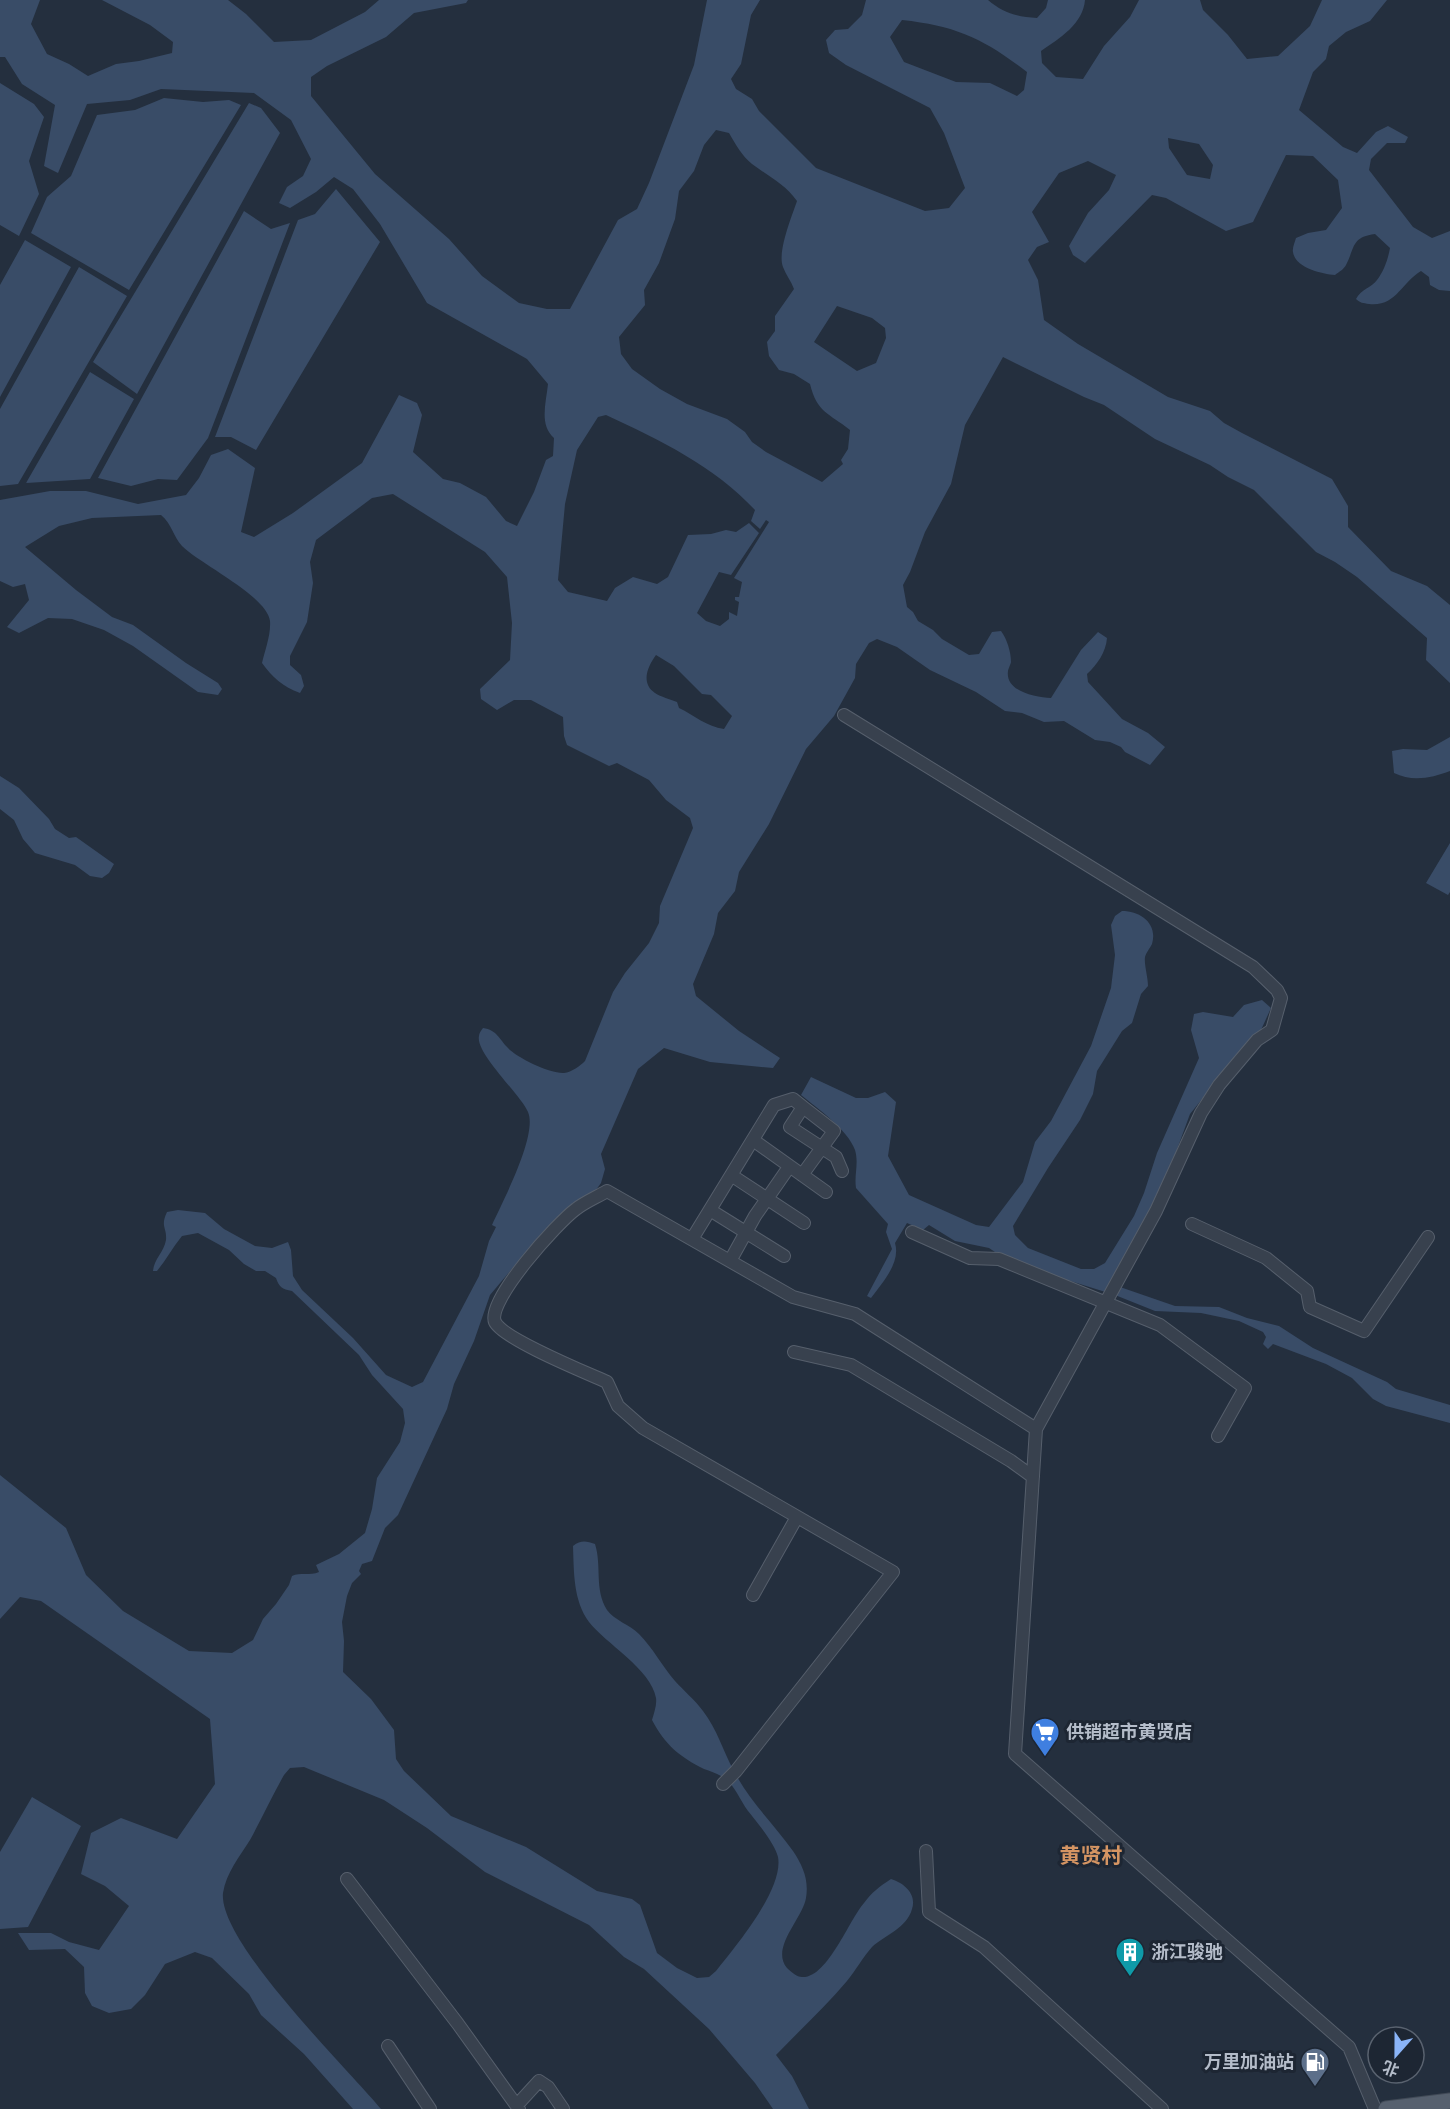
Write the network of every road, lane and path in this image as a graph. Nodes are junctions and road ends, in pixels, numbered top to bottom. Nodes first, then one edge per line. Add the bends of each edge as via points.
1 (844, 715) dead end
2 (803, 1107) junction
3 (753, 1140) junction
4 (822, 1148) junction
5 (789, 1167) junction
6 (842, 1172) dead end
7 (731, 1175) junction
8 (802, 1175) junction
9 (826, 1192) dead end
10 (767, 1199) junction
11 (710, 1210) junction
12 (804, 1223) dead end
13 (1192, 1224) dead end
14 (746, 1232) junction
15 (912, 1232) dead end
16 (1428, 1237) dead end
17 (692, 1239) junction
18 (784, 1256) dead end
19 (730, 1261) junction
20 (1108, 1299) junction
21 (794, 1353) dead end
22 (1036, 1429) junction
23 (1218, 1436) dead end
24 (1033, 1477) junction
25 (797, 1517) junction
26 (753, 1595) dead end
27 (725, 1783) dead end
28 (926, 1851) dead end
29 (347, 1879) dead end
30 (388, 2046) dead end
31 (1450, 2101) edge
32 (518, 2107) edge
33 (430, 2109) edge
34 (563, 2109) edge
35 (1162, 2109) edge
36 (1375, 2109) edge
37 (1386, 2109) edge

1 - 20 street via 1253,968 1281,998 1272,1029 1251,1048 1201,1113 1156,1211
2 - 3 street via 793,1099 774,1105
2 - 4 street via 834,1131
2 - 4 street via 790,1127
3 - 5 street
3 - 7 street
4 - 6 street via 836,1157
4 - 8 street
5 - 8 street
5 - 10 street
7 - 10 street
7 - 11 street
8 - 9 street
10 - 12 street
10 - 14 street
11 - 14 street
11 - 17 street
13 - 16 street via 1266,1258 1307,1291 1310,1307 1364,1331
14 - 18 street
14 - 19 street
15 - 20 street via 970,1258 999,1259
17 - 19 street
17 - 25 street via 607,1191 575,1210 528,1257 502,1297 495,1321 512,1337 607,1382 618,1406 643,1428
19 - 22 street via 793,1297 855,1314
20 - 22 street
20 - 23 street via 1160,1325 1245,1388
21 - 24 street via 851,1365
22 - 24 street
24 - 36 street via 1015,1754 1349,2047
25 - 26 street
25 - 27 street via 893,1572
28 - 35 street via 929,1911 984,1947
29 - 32 street
30 - 33 street
31 - 37 main road
32 - 34 street via 539,2080

